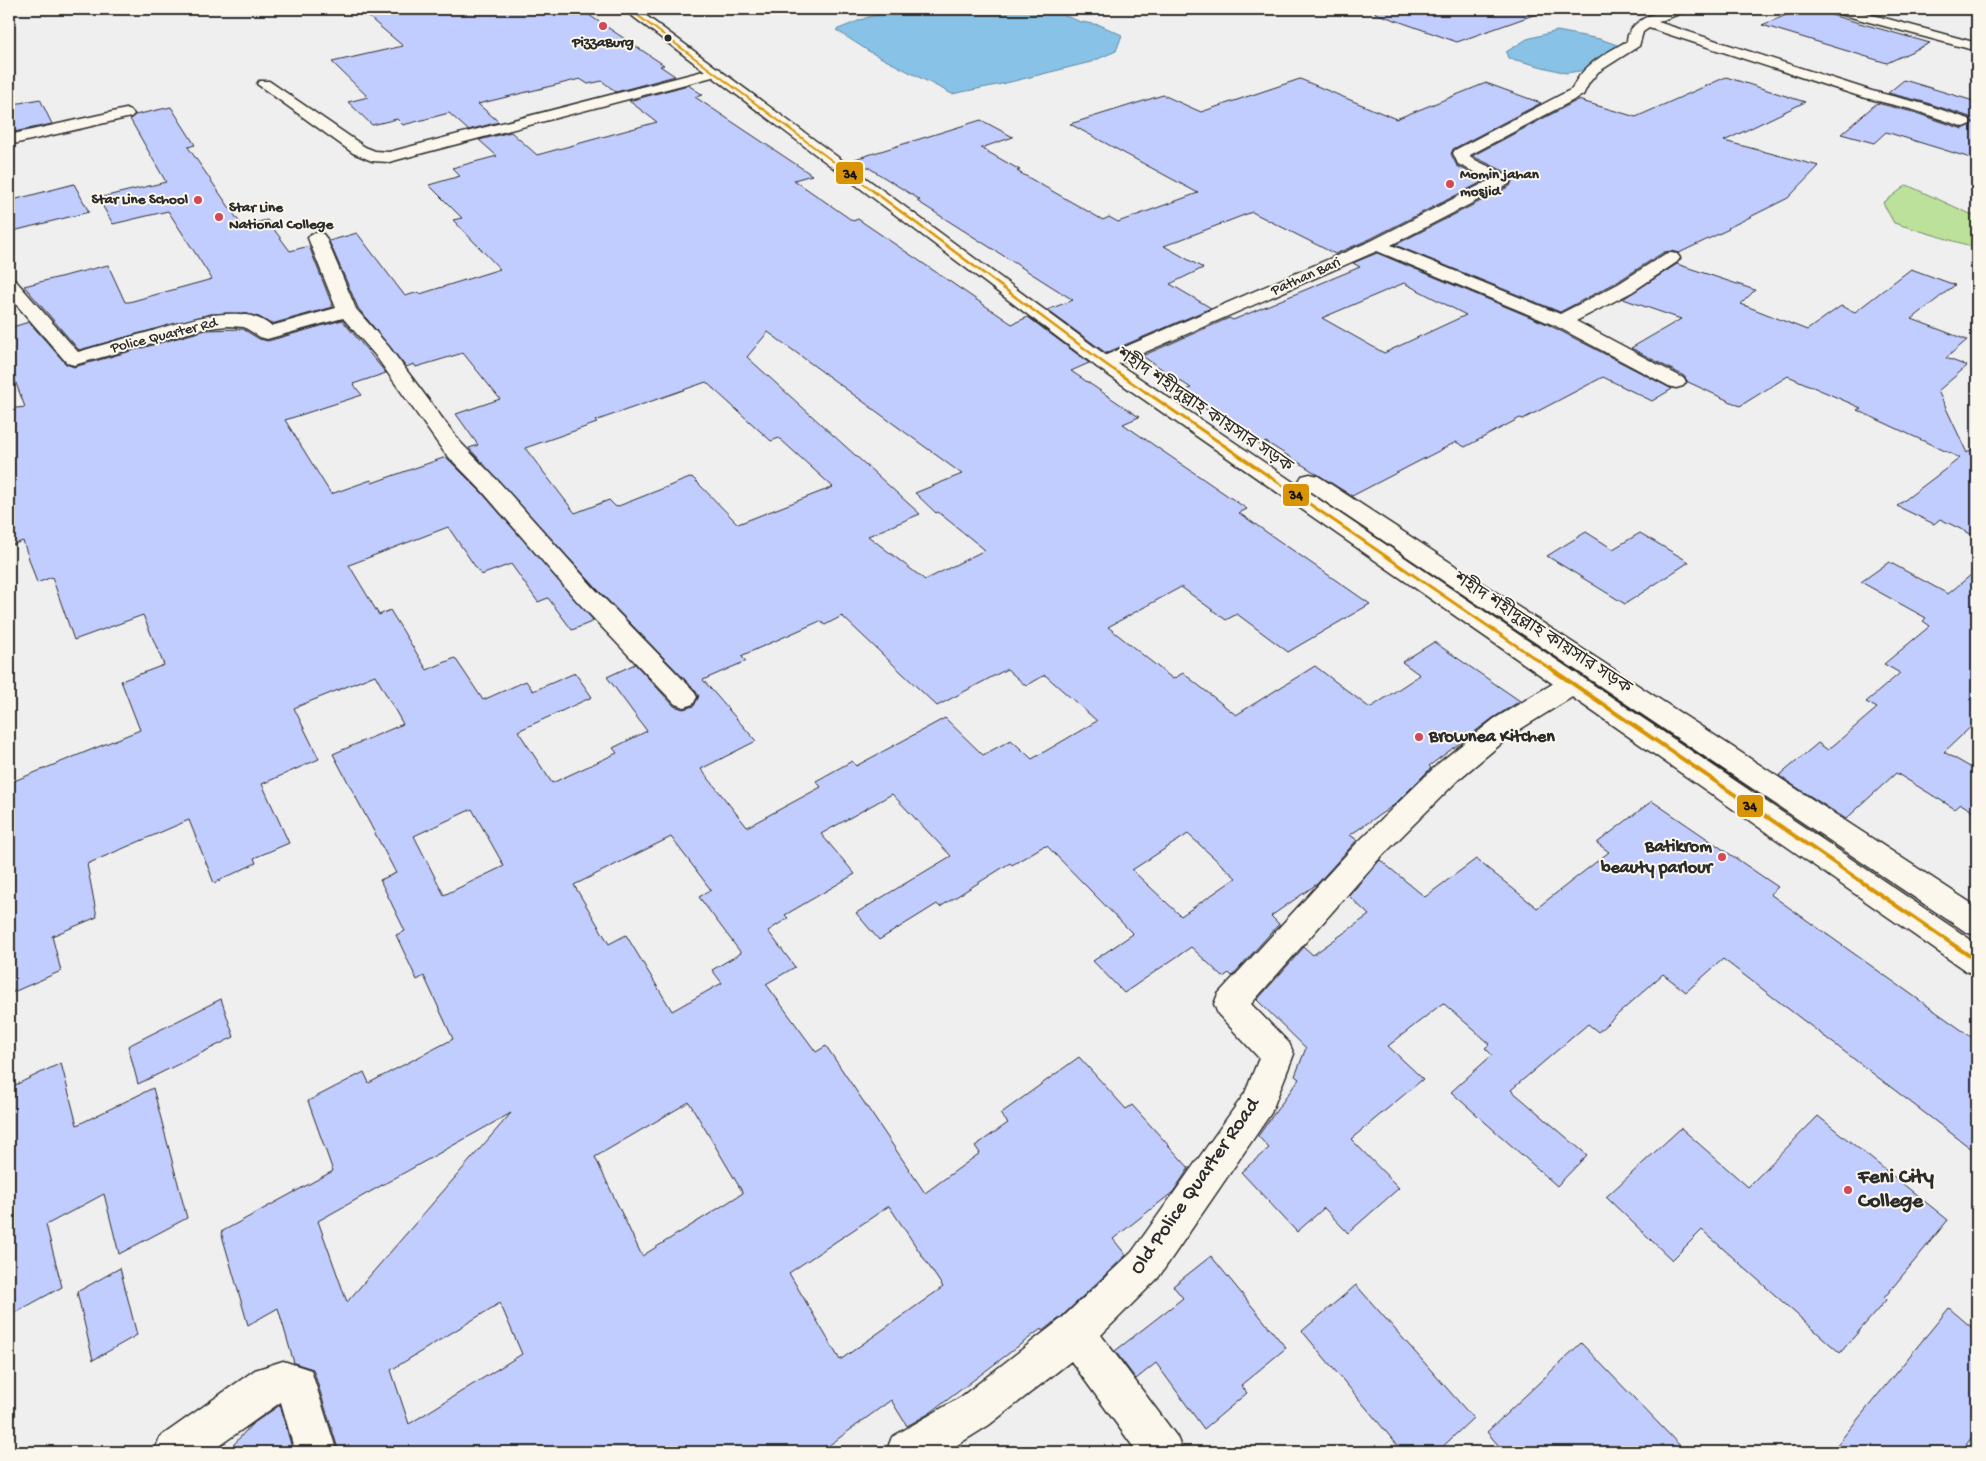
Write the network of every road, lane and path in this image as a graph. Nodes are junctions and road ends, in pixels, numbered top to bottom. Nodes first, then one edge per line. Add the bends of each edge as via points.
1 (629, 9) edge
2 (647, 9) edge
3 (1679, 9) edge
4 (1837, 9) edge
5 (1648, 23) junction
6 (1977, 47) edge
7 (715, 72) junction
8 (264, 84) dead end
9 (126, 114) dead end
10 (1964, 122) dead end
11 (9, 140) edge
12 (317, 238) dead end
13 (1377, 246) junction
14 (1671, 258) dead end
15 (9, 284) edge
16 (347, 311) junction
17 (1561, 321) junction
18 (1112, 360) junction
19 (1676, 382) dead end
20 (1574, 684) junction
21 (684, 696) dead end
22 (1977, 923) edge
23 (1977, 961) edge
24 (1075, 1333) junction
25 (174, 1452) edge
26 (316, 1452) edge
27 (907, 1452) edge
28 (1162, 1452) edge

1 - 7 street, শহীদ শহীদুল্লাহ কায়সার সড়ক
2 - 18 street, শহীদ শহীদুল্লাহ কায়সার সড়ক
3 - 5 street
4 - 6 street
5 - 10 street
5 - 13 street, Pathan Bari via 1634,32 1634,43 1589,71 1578,92 1461,153 1464,161 1503,180
7 - 8 street via 389,157 372,156 359,150
7 - 18 street, শহীদ শহীদুল্লাহ কায়সার সড়ক
9 - 11 street
12 - 16 street
13 - 17 street
13 - 18 street, Pathan Bari
14 - 17 street via 1625,288
15 - 16 street, Police Quarter Rd via 74,359 204,322 254,322 267,333
16 - 21 street via 382,351 452,447 586,595
17 - 19 street
18 - 20 street, শহীদ শহীদুল্লাহ কায়সার সড়ক
18 - 22 street, শহীদ শহীদুল্লাহ কায়সার সড়ক via 1596,669
20 - 23 street, শহীদ শহীদুল্লাহ কায়সার সড়ক
20 - 24 street, Old Police Quarter Road via 1504,726 1449,771 1367,852 1230,1004 1277,1054 1259,1102 1145,1265
24 - 27 street, Old Police Quarter Road via 975,1411
24 - 28 street
25 - 26 street via 269,1384 283,1381 297,1384

